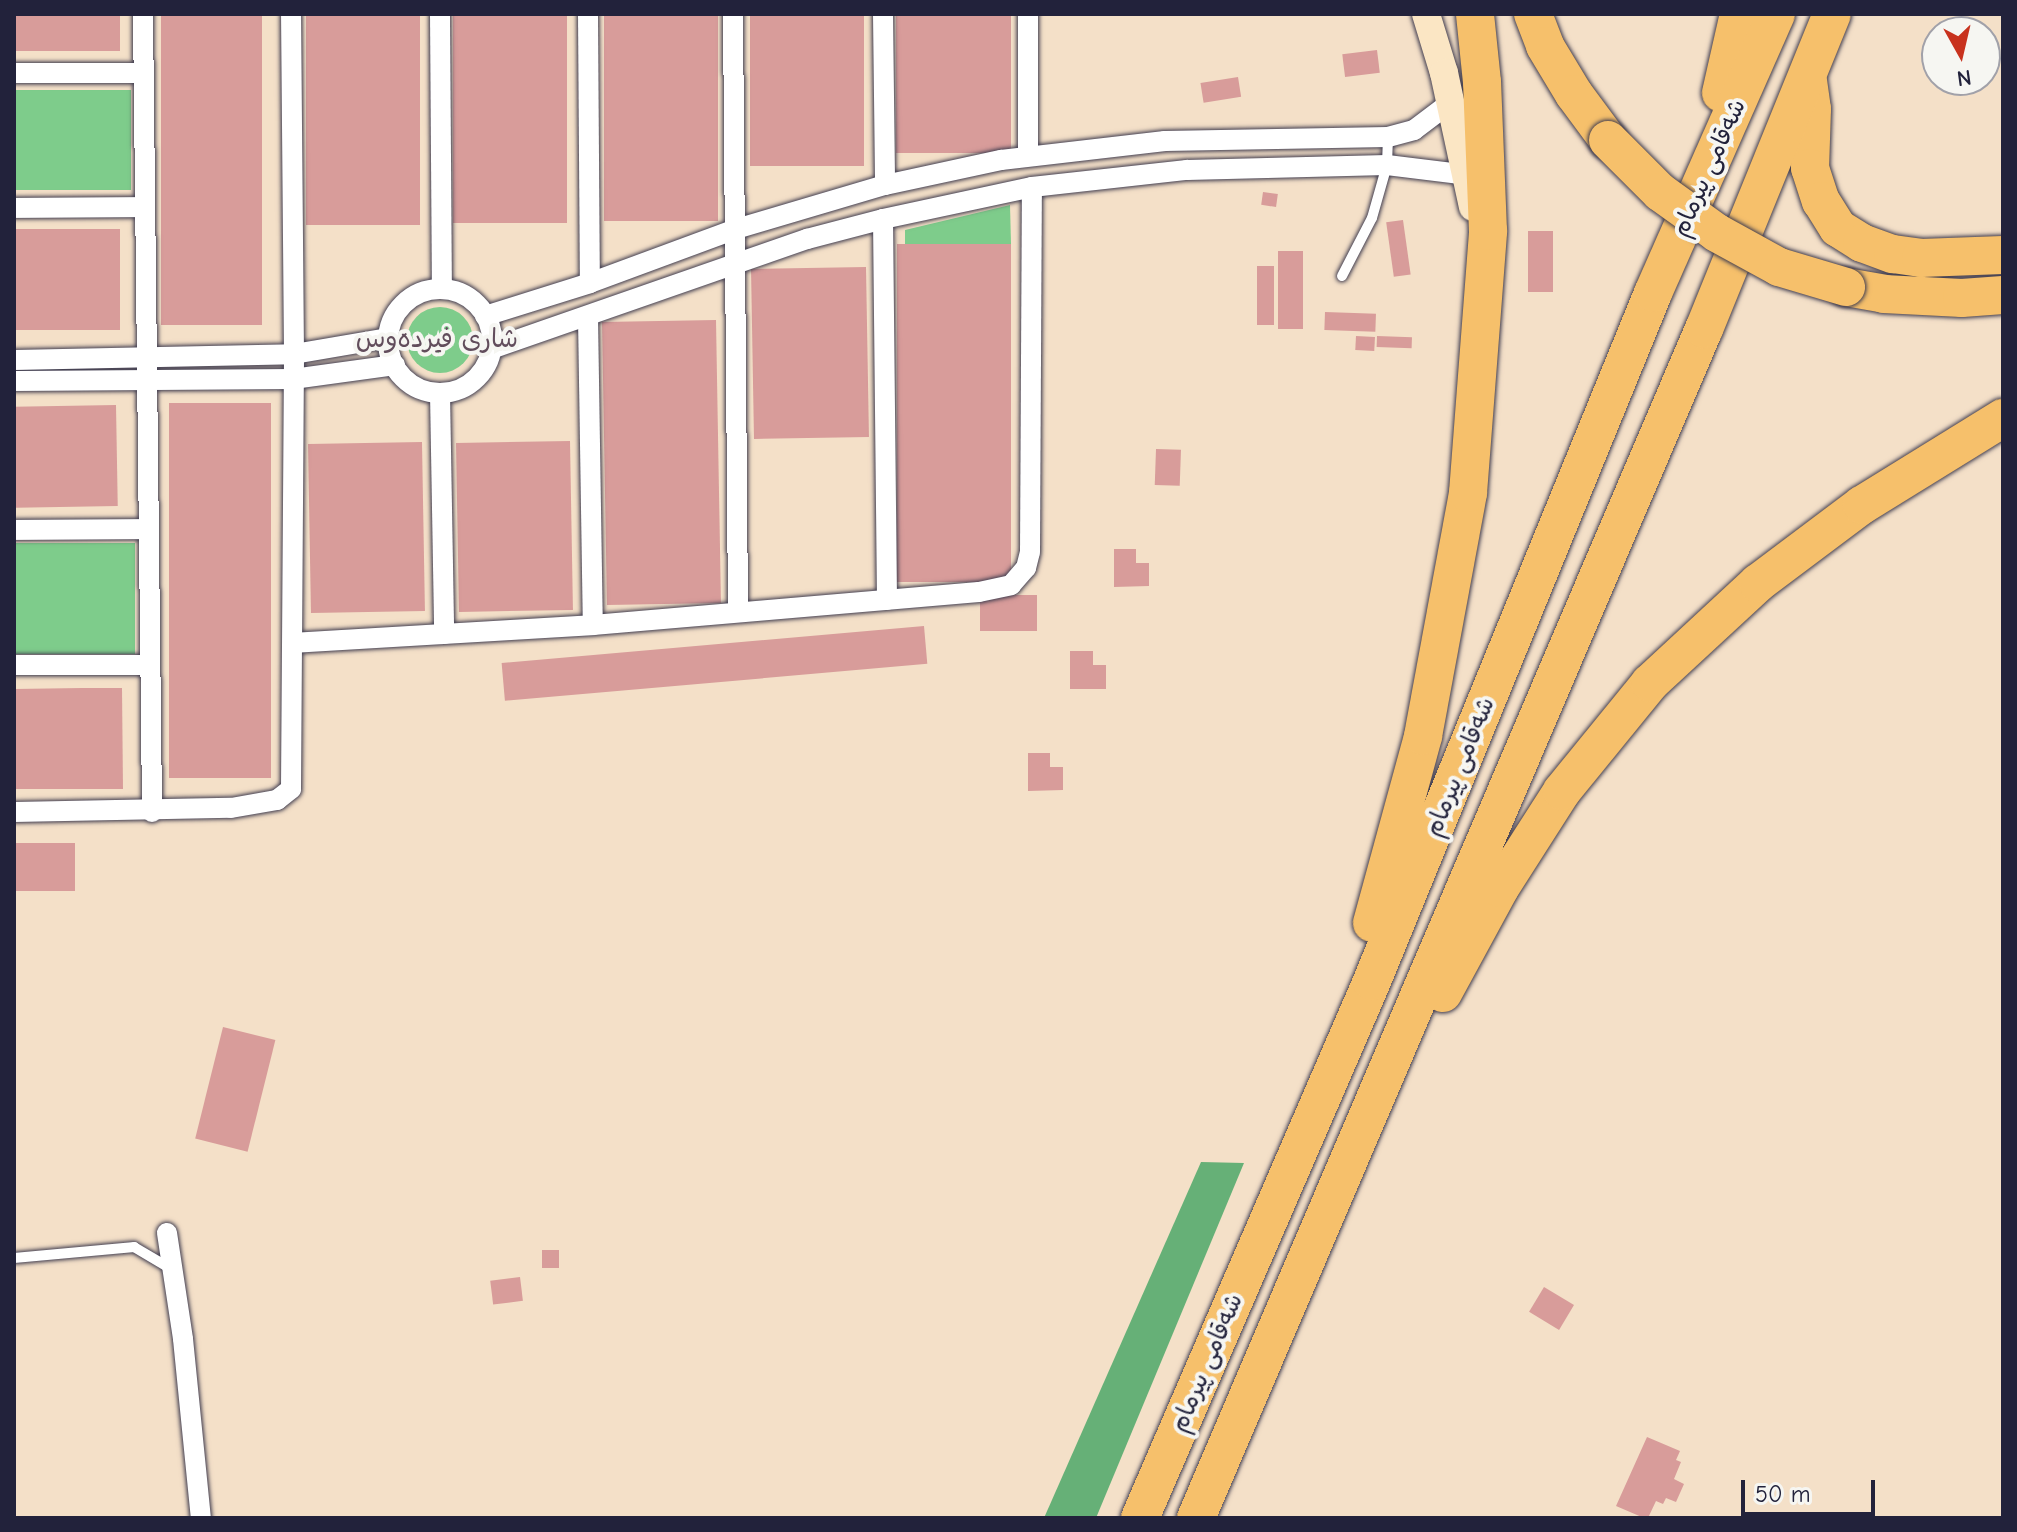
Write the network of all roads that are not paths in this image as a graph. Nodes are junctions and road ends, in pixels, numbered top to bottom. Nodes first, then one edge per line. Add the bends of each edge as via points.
1 (143, 14) edge
2 (291, 14) edge
3 (440, 14) edge
4 (588, 14) edge
5 (733, 14) edge
6 (883, 14) edge
7 (1028, 14) edge
8 (1426, 14) edge
9 (1475, 14) edge
10 (1533, 14) edge
11 (1739, 14) edge
12 (1776, 14) edge
13 (1832, 14) edge
14 (1807, 72) junction
15 (14, 73) edge
16 (142, 73) junction
17 (1451, 102) junction
18 (1388, 137) junction
19 (1718, 149) junction
20 (1028, 156) junction
21 (1387, 165) junction
22 (1468, 175) junction
23 (885, 185) junction
24 (1032, 187) junction
25 (144, 207) junction
26 (14, 208) edge
27 (883, 219) junction
28 (736, 229) junction
29 (2003, 255) edge
30 (734, 264) junction
31 (1342, 276) dead end
32 (1483, 279) junction
33 (590, 283) junction
34 (442, 288) junction
35 (2003, 295) edge
36 (485, 316) junction
37 (588, 317) junction
38 (388, 338) junction
39 (491, 349) junction
40 (294, 354) junction
41 (147, 359) junction
42 (14, 360) edge
43 (395, 365) junction
44 (293, 379) junction
45 (14, 381) edge
46 (146, 381) junction
47 (440, 393) junction
48 (2003, 418) edge
49 (2003, 429) edge
50 (1933, 463) junction
51 (148, 529) junction
52 (14, 530) edge
53 (887, 600) junction
54 (738, 611) junction
55 (593, 625) junction
56 (444, 634) junction
57 (293, 643) junction
58 (14, 665) edge
59 (149, 665) junction
60 (14, 812) edge
61 (152, 812) junction
62 (1372, 981) junction
63 (1403, 1029) junction
64 (167, 1233) dead end
65 (14, 1258) edge
66 (175, 1271) junction
67 (201, 1518) edge
68 (1140, 1518) edge
69 (1196, 1518) edge

1 - 16 street
2 - 40 street
3 - 34 street
4 - 33 street
5 - 28 street
6 - 23 street
7 - 20 street
8 - 17 street
9 - 32 highway via 1488,198
10 - 35 highway, bridge via 1545,46 1608,140 1660,192 1717,233 1779,267 1846,287 1962,298
11 - 19 highway via 1717,105
12 - 19 highway, شەقامی پیرمام
13 - 14 highway, شەقامی پیرمام
14 - 29 highway via 1810,168 1838,228 1893,254
14 - 63 highway, شەقامی پیرمام via 1704,329
15 - 16 street
16 - 25 street
17 - 18 street via 1414,130
17 - 22 street
18 - 20 street via 1165,141
18 - 21 lane
19 - 62 highway, شەقامی پیرمام via 1653,293
20 - 23 street
21 - 22 street
21 - 24 street via 1187,170
21 - 31 lane via 1372,218
22 - 32 street
23 - 28 street
24 - 27 street
24 - 53 street via 1026,568 1018,581 1002,588
25 - 26 street
25 - 41 street
27 - 30 street
27 - 53 street
28 - 30 street
28 - 33 street
30 - 37 street
30 - 54 street
32 - 62 highway via 1468,493 1423,736 1368,939
33 - 36 street
34 - 36 street via 469,297
34 - 38 street via 404,303
36 - 39 street
37 - 39 street
37 - 55 street
38 - 40 street
38 - 43 street
39 - 47 street via 483,370 471,382
40 - 41 street
40 - 44 street
41 - 42 street
41 - 46 street
43 - 44 street
43 - 47 street via 407,381
44 - 46 street
44 - 57 street
45 - 46 street
46 - 51 street
47 - 56 street
48 - 50 highway
49 - 50 highway
50 - 63 highway via 1862,505 1758,583 1650,683 1562,791 1500,888 1439,1001
51 - 52 street
51 - 59 street
53 - 54 street
54 - 55 street
55 - 56 street
56 - 57 street
57 - 61 street via 291,789 277,800 231,808
58 - 59 street
59 - 61 street
60 - 61 street
62 - 68 highway, شەقامی پیرمام
63 - 69 highway, شەقامی پیرمام
64 - 66 street
65 - 66 lane via 134,1247
66 - 67 street

